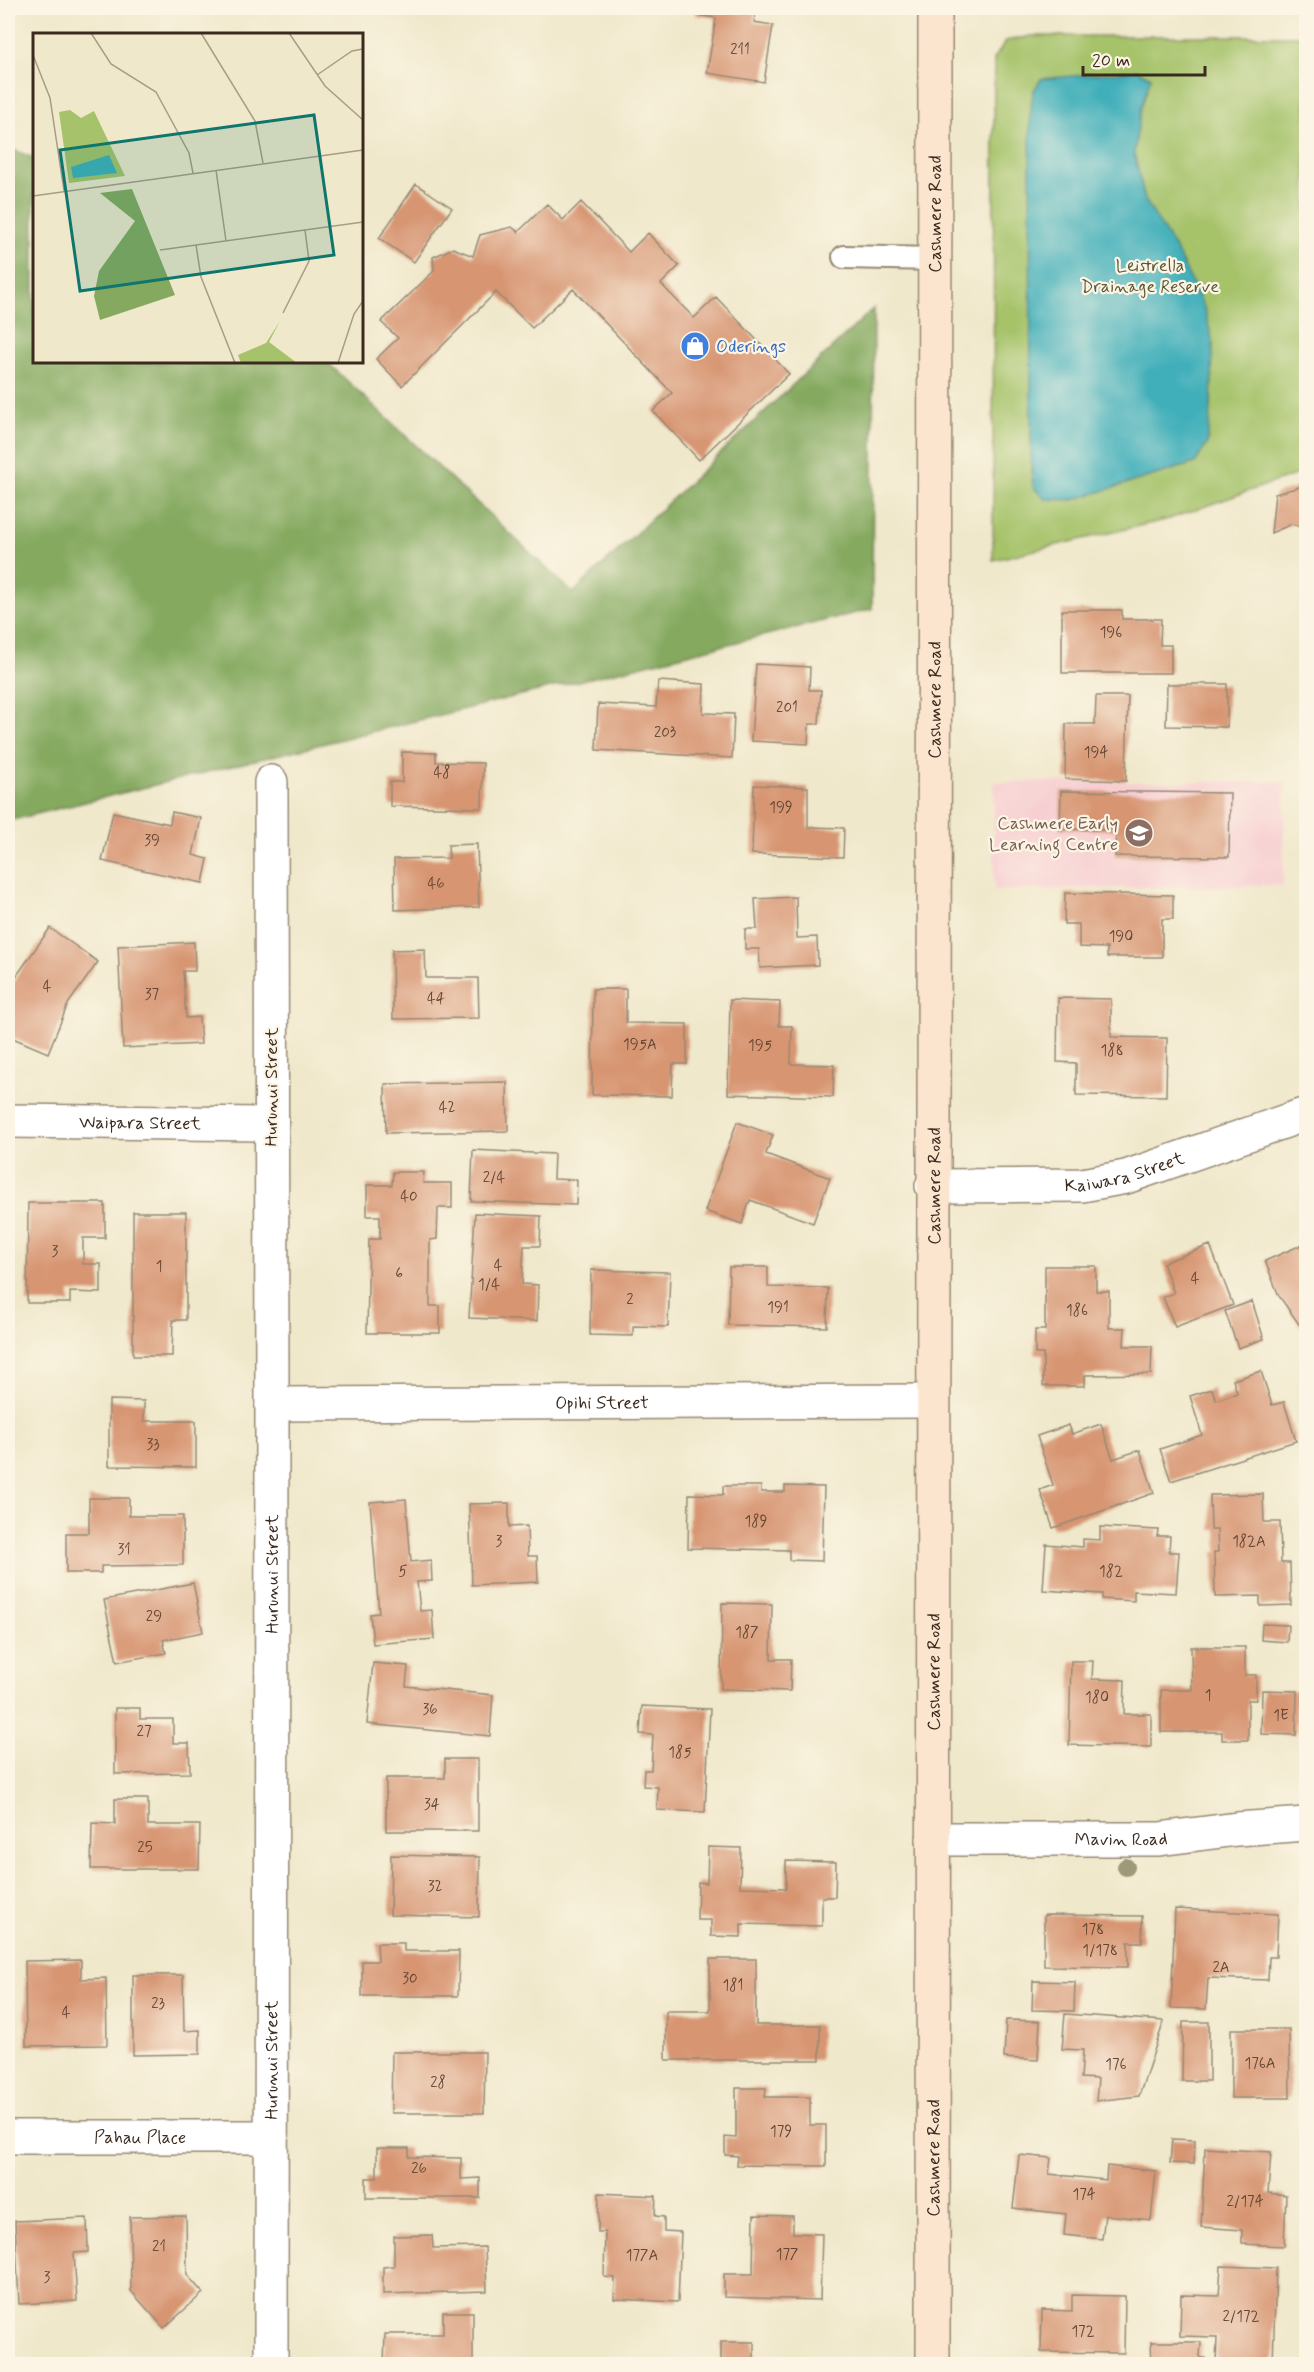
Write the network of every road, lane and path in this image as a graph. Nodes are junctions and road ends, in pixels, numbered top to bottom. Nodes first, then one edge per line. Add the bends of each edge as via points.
1 (934, 8) edge
2 (844, 257) dead end
3 (934, 259) junction
4 (271, 782) dead end
5 (1306, 1114) edge
6 (8, 1121) edge
7 (272, 1124) junction
8 (932, 1186) junction
9 (933, 1401) junction
10 (273, 1404) junction
11 (1306, 1824) edge
12 (933, 1839) junction
13 (8, 2137) edge
14 (272, 2137) junction
15 (271, 2364) edge
16 (933, 2364) edge

1 - 3 main road, Cashmere Road
2 - 3 lane
3 - 8 main road, Cashmere Road
4 - 7 street, Hurunui Street
5 - 8 street, Kaiwara Street via 1126,1177 1083,1185
6 - 7 street, Waipara Street
7 - 10 street, Hurunui Street
8 - 9 main road, Cashmere Road
9 - 10 street, Opihi Street
9 - 12 main road, Cashmere Road
10 - 14 street, Hurunui Street
11 - 12 street, Mavin Road via 1159,1839
12 - 16 main road, Cashmere Road
13 - 14 street, Pahau Place
14 - 15 street, Hurunui Street

